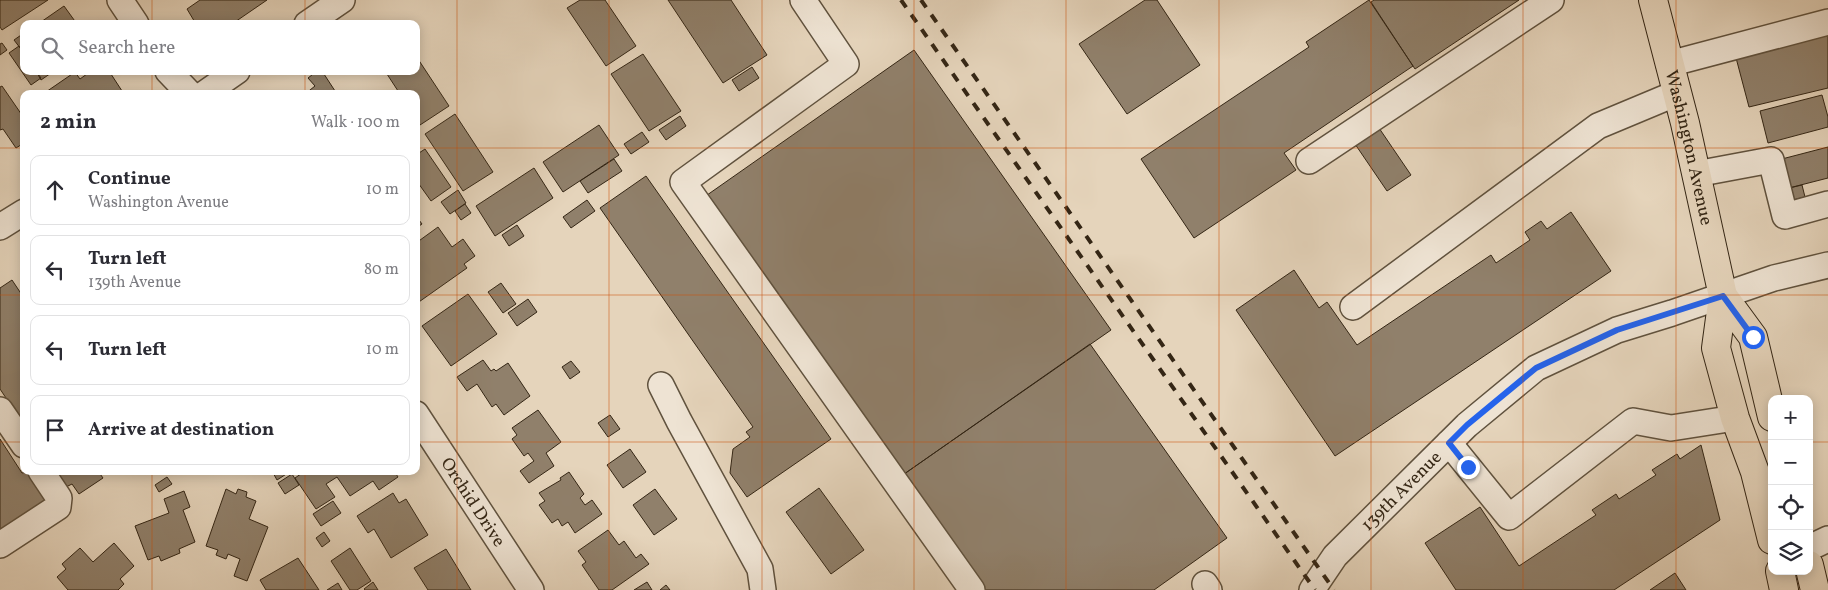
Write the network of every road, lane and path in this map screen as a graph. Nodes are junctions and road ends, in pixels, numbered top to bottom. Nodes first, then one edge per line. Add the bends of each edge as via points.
1 (120, 0) edge
2 (342, 0) edge
3 (803, 0) edge
4 (1551, 0) edge
5 (1653, 0) edge
6 (133, 20) edge
7 (313, 20) edge
8 (1828, 22) edge
9 (1669, 64) junction
10 (172, 75) edge
11 (231, 75) edge
12 (186, 90) edge
13 (210, 90) edge
14 (1677, 93) junction
15 (1309, 161) dead end
16 (1696, 174) junction
17 (1828, 204) edge
18 (20, 214) edge
19 (0, 227) edge
20 (1828, 264) edge
21 (1723, 296) junction
22 (1353, 306) dead end
23 (661, 385) dead end
24 (1768, 399) edge
25 (0, 410) edge
26 (1735, 418) junction
27 (420, 420) edge
28 (20, 440) edge
29 (1449, 443) junction
30 (44, 475) edge
31 (1763, 478) edge
32 (1771, 530) edge
33 (1828, 540) edge
34 (0, 545) edge
35 (1813, 546) edge
36 (1781, 575) edge
37 (1811, 575) edge
38 (531, 590) edge
39 (763, 590) edge
40 (972, 590) edge
41 (1312, 590) edge
42 (1784, 590) edge
43 (1814, 590) edge

1 - 6 street
2 - 7 street
3 - 40 street via 846,64 683,182
4 - 15 street
5 - 9 main road, Washington Avenue
8 - 9 street
9 - 14 main road, Washington Avenue
10 - 12 street
11 - 13 street
14 - 16 main road, Washington Avenue
14 - 22 street via 1598,126
16 - 17 street via 1771,160 1785,216
16 - 21 main road, Washington Avenue
18 - 19 street
20 - 21 street, 139th Avenue
21 - 24 main road, Washington Avenue via 1753,337
21 - 26 main road, Washington Avenue via 1716,348
21 - 29 street, 139th Avenue via 1617,330 1536,368
23 - 39 street via 760,569
25 - 28 street
26 - 29 street via 1671,428 1633,421 1509,517
26 - 31 main road, Washington Avenue
27 - 38 street, Orchid Drive
29 - 41 street, 139th Avenue via 1335,556
30 - 34 street via 59,498 58,507
31 - 32 main road, Washington Avenue
33 - 35 street
36 - 42 main road
37 - 43 main road

